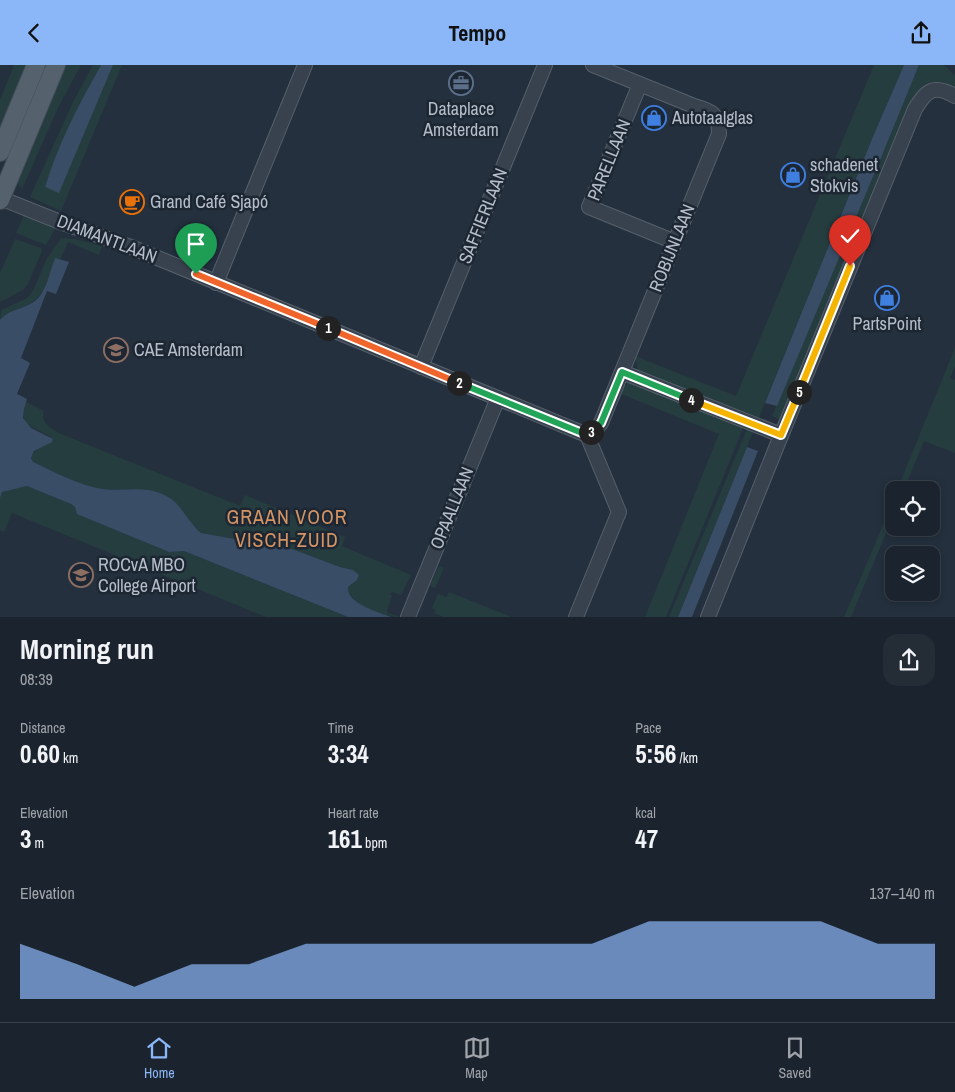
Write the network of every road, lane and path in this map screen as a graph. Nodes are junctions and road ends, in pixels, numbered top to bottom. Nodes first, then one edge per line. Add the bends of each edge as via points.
1 (36, 65) edge
2 (56, 65) edge
3 (305, 65) edge
4 (544, 65) edge
5 (593, 65) edge
6 (640, 84) junction
7 (955, 96) edge
8 (0, 152) edge
9 (0, 199) edge
10 (675, 242) junction
11 (216, 283) junction
12 (421, 367) junction
13 (622, 372) junction
14 (498, 399) junction
15 (587, 435) junction
16 (781, 435) junction
17 (408, 617) edge
18 (576, 617) edge
19 (708, 617) edge

1 - 8 main road
2 - 9 main road
3 - 11 street
4 - 12 street, SAFFIERLAAN
5 - 6 street
6 - 10 street, ROBIJNLAAN via 708,110 719,124 719,134
6 - 10 street, PARELLAAN via 589,207
7 - 16 street via 944,89 933,89 923,95 915,109
9 - 11 street, DIAMANTLAAN via 131,247
10 - 13 street, ROBIJNLAAN
11 - 12 street, DIAMANTLAAN
12 - 14 street, DIAMANTLAAN
13 - 15 street, ROBIJNLAAN via 601,423
13 - 16 street
14 - 15 street, DIAMANTLAAN
14 - 17 street, OPAALLAAN
15 - 18 street via 618,512
16 - 19 street

